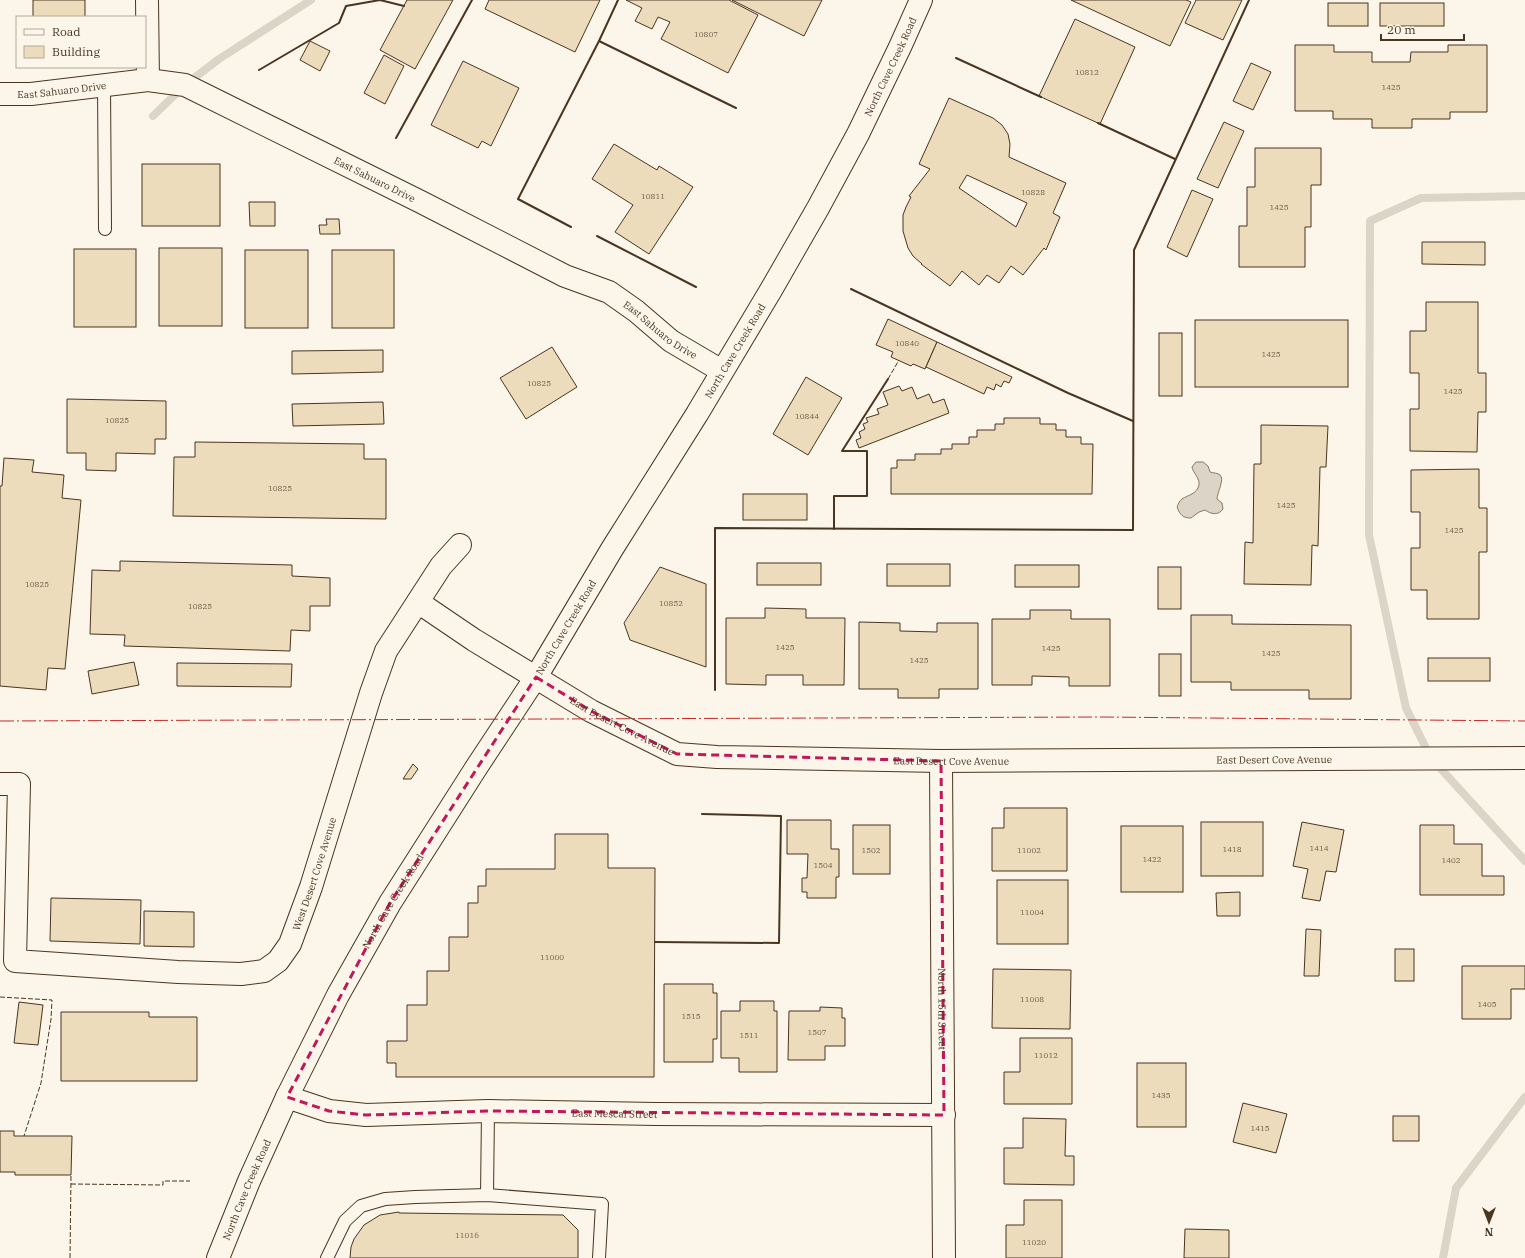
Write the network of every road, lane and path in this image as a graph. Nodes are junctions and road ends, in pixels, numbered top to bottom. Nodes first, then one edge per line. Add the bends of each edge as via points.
1 (147, 0) edge
2 (921, 0) edge
3 (148, 80) junction
4 (104, 85) junction
5 (0, 94) edge
6 (105, 229) dead end
7 (722, 371) junction
8 (460, 545) dead end
9 (418, 602) junction
10 (536, 677) junction
11 (1525, 758) edge
12 (941, 761) junction
13 (0, 784) edge
14 (287, 1097) junction
15 (488, 1111) junction
16 (944, 1115) junction
17 (487, 1195) junction
18 (218, 1258) edge
19 (327, 1258) edge
20 (599, 1258) edge
21 (944, 1258) edge

1 - 3 street
2 - 7 street, North Cave Creek Road via 858,134 771,290
3 - 4 street, East Sahuaro Drive
3 - 7 street, East Sahuaro Drive via 185,85 565,276 609,292 671,341
4 - 5 street, East Sahuaro Drive via 31,94
4 - 6 lane
7 - 10 street, North Cave Creek Road
8 - 9 street, West Desert Cove Avenue via 441,566
9 - 10 street, East Desert Cove Avenue via 474,640
9 - 13 street, West Desert Cove Avenue via 386,652 311,887 290,944 278,961 264,971 241,974 178,972 15,961 19,784
10 - 12 street, East Desert Cove Avenue via 591,711 677,754
10 - 14 street, North Cave Creek Road via 390,903 338,995
11 - 12 street, East Desert Cove Avenue
12 - 16 street, North 15th Street
14 - 15 street, East Mescal Street via 329,1111 366,1115
14 - 18 street, North Cave Creek Road
15 - 16 street, East Mescal Street
15 - 17 lane
16 - 21 street, North 15th Street
17 - 19 lane via 415,1196 385,1199 361,1206 345,1221
17 - 20 lane via 602,1204

